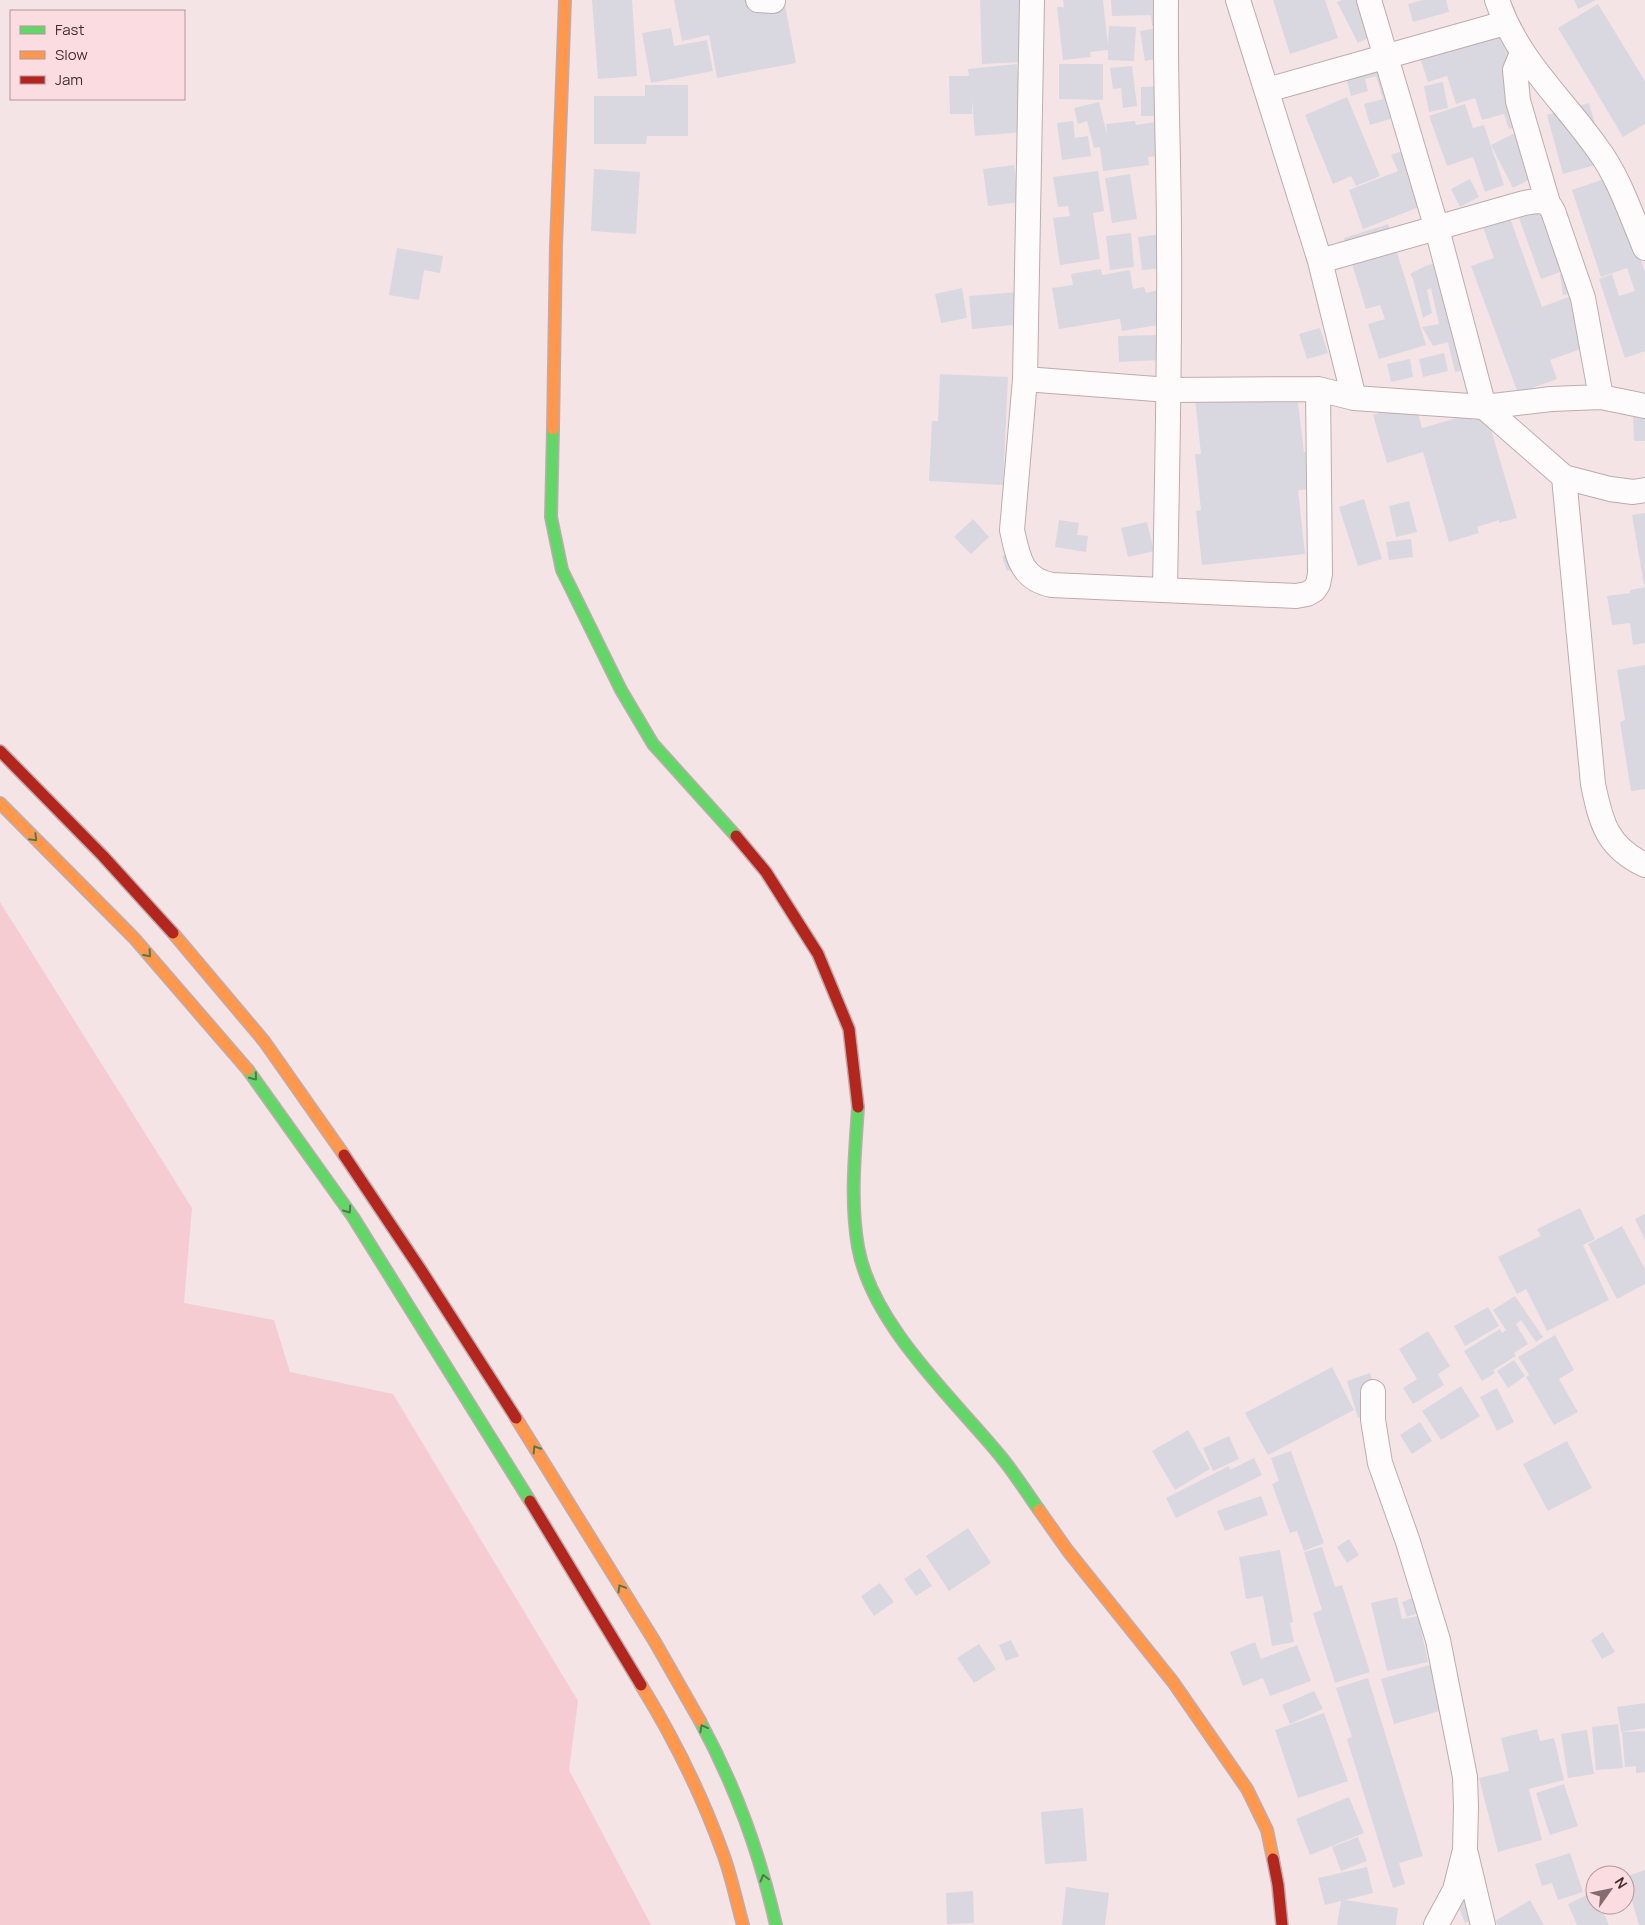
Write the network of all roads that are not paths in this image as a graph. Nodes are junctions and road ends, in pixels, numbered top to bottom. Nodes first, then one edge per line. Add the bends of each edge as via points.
1 (565, 0) edge
2 (1032, 0) edge
3 (1166, 0) edge
4 (1238, 0) edge
5 (1368, 0) edge
6 (1497, 0) edge
7 (1505, 23) junction
8 (1522, 53) junction
9 (1386, 57) junction
10 (1267, 90) junction
11 (1548, 203) junction
12 (1437, 229) junction
13 (1645, 248) edge
14 (1320, 261) junction
15 (1025, 379) junction
16 (1318, 389) junction
17 (1169, 390) junction
18 (1601, 397) junction
19 (1354, 398) junction
20 (1645, 406) edge
21 (1484, 407) junction
22 (1564, 477) junction
23 (1645, 490) edge
24 (1165, 589) junction
25 (0, 751) edge
26 (0, 803) edge
27 (1645, 865) edge
28 (1373, 1392) dead end
29 (1465, 1850) junction
30 (743, 1925) edge
31 (776, 1925) edge
32 (1282, 1925) edge
33 (1436, 1925) edge
34 (1483, 1925) edge

1 - 32 main road via 551,517 562,570 621,690 653,744 766,872 818,954 849,1029 858,1102 853,1190 858,1248 871,1288 914,1356 1003,1459 1068,1551 1173,1682 1247,1789 1267,1830
2 - 15 street
3 - 17 street
4 - 10 street
5 - 9 street
6 - 7 street
7 - 8 street
7 - 9 street
8 - 11 street via 1515,70 1518,100
8 - 13 street via 1599,150
9 - 10 street
9 - 12 street
10 - 14 street
11 - 12 street via 1524,203
11 - 18 street via 1583,298
12 - 14 street
12 - 21 street
14 - 19 street
15 - 17 street
15 - 24 street via 1012,530 1017,554 1026,572 1039,582 1052,585
16 - 17 street
16 - 19 street
16 - 24 street via 1321,551 1318,584 1307,594 1296,596
17 - 24 street
18 - 20 street
18 - 21 street
19 - 21 street
21 - 22 street
22 - 23 street via 1610,489
22 - 27 street via 1598,810 1617,847
31 -> 25 main road via 763,1872 743,1813 714,1746 593,1542 401,1237 266,1045 204,967 62,812
26 -> 30 main road via 134,938 258,1081 353,1217 494,1441 658,1712 696,1787 723,1852
28 - 29 street via 1373,1420 1380,1463 1438,1640 1449,1692 1465,1777
29 - 33 street via 1455,1890
29 - 34 street

